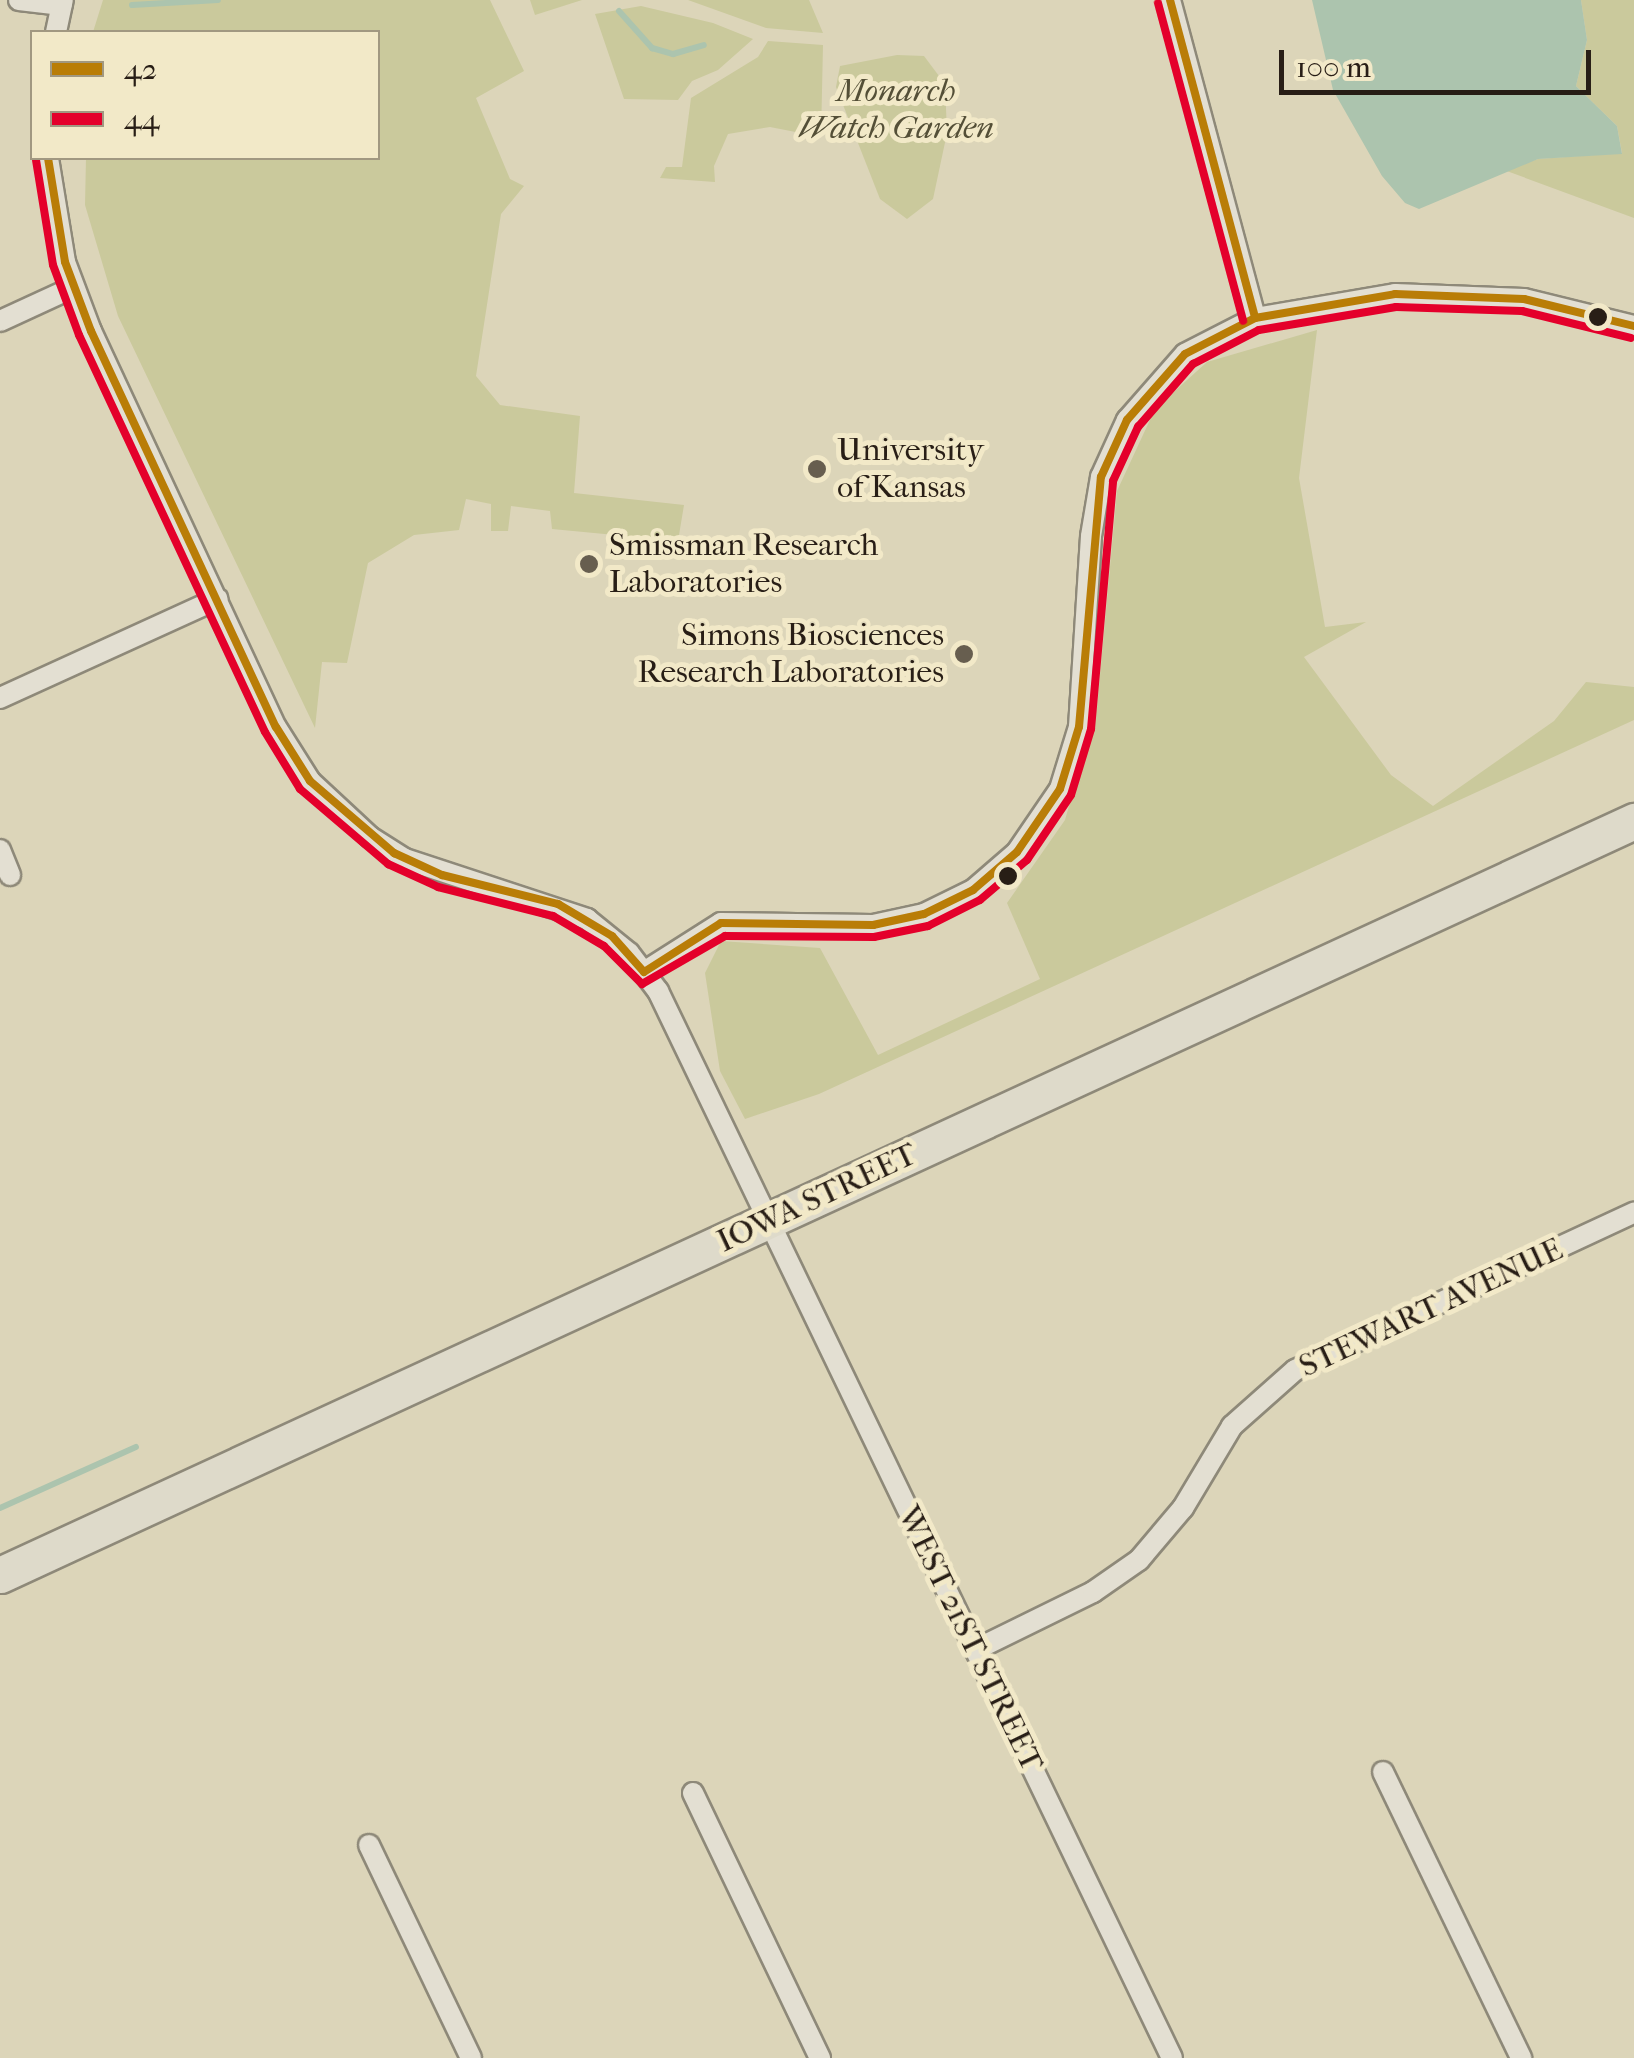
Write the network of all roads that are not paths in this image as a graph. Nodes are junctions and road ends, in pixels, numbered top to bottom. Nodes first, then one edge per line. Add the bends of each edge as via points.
1 (19, 0) edge
2 (1170, 0) edge
3 (62, 3) edge
4 (56, 30) edge
5 (48, 160) edge
6 (74, 288) junction
7 (1256, 318) junction
8 (0, 321) edge
9 (1634, 326) edge
10 (217, 599) junction
11 (0, 698) edge
12 (1634, 821) edge
13 (0, 850) edge
14 (10, 875) dead end
15 (644, 972) junction
16 (1634, 1213) edge
17 (769, 1220) junction
18 (0, 1575) edge
19 (975, 1650) junction
20 (1382, 1772) dead end
21 (693, 1793) dead end
22 (369, 1845) dead end
23 (471, 2058) edge
24 (820, 2058) edge
25 (1172, 2058) edge
26 (1522, 2058) edge

1 - 3 street
2 - 7 street
3 - 4 street
5 - 6 street
6 - 8 street
6 - 10 street
7 - 9 street via 1431,292 1524,299
7 - 15 street via 1213,336 1165,369 1112,447 1090,536 1080,727 1060,789 1017,852 973,890 924,914 873,925 720,924
10 - 11 street
10 - 15 street via 292,755 370,838 424,867 558,904 587,919
12 - 17 highway, IOWA STREET
13 - 14 street
15 - 17 street, WEST 21ST STREET
16 - 19 street, STEWART AVENUE via 1295,1370 1232,1426 1183,1508 1139,1560 1093,1592
17 - 18 highway, IOWA STREET
17 - 19 street, WEST 21ST STREET
19 - 25 street, WEST 21ST STREET
20 - 26 street
21 - 24 street
22 - 23 street

